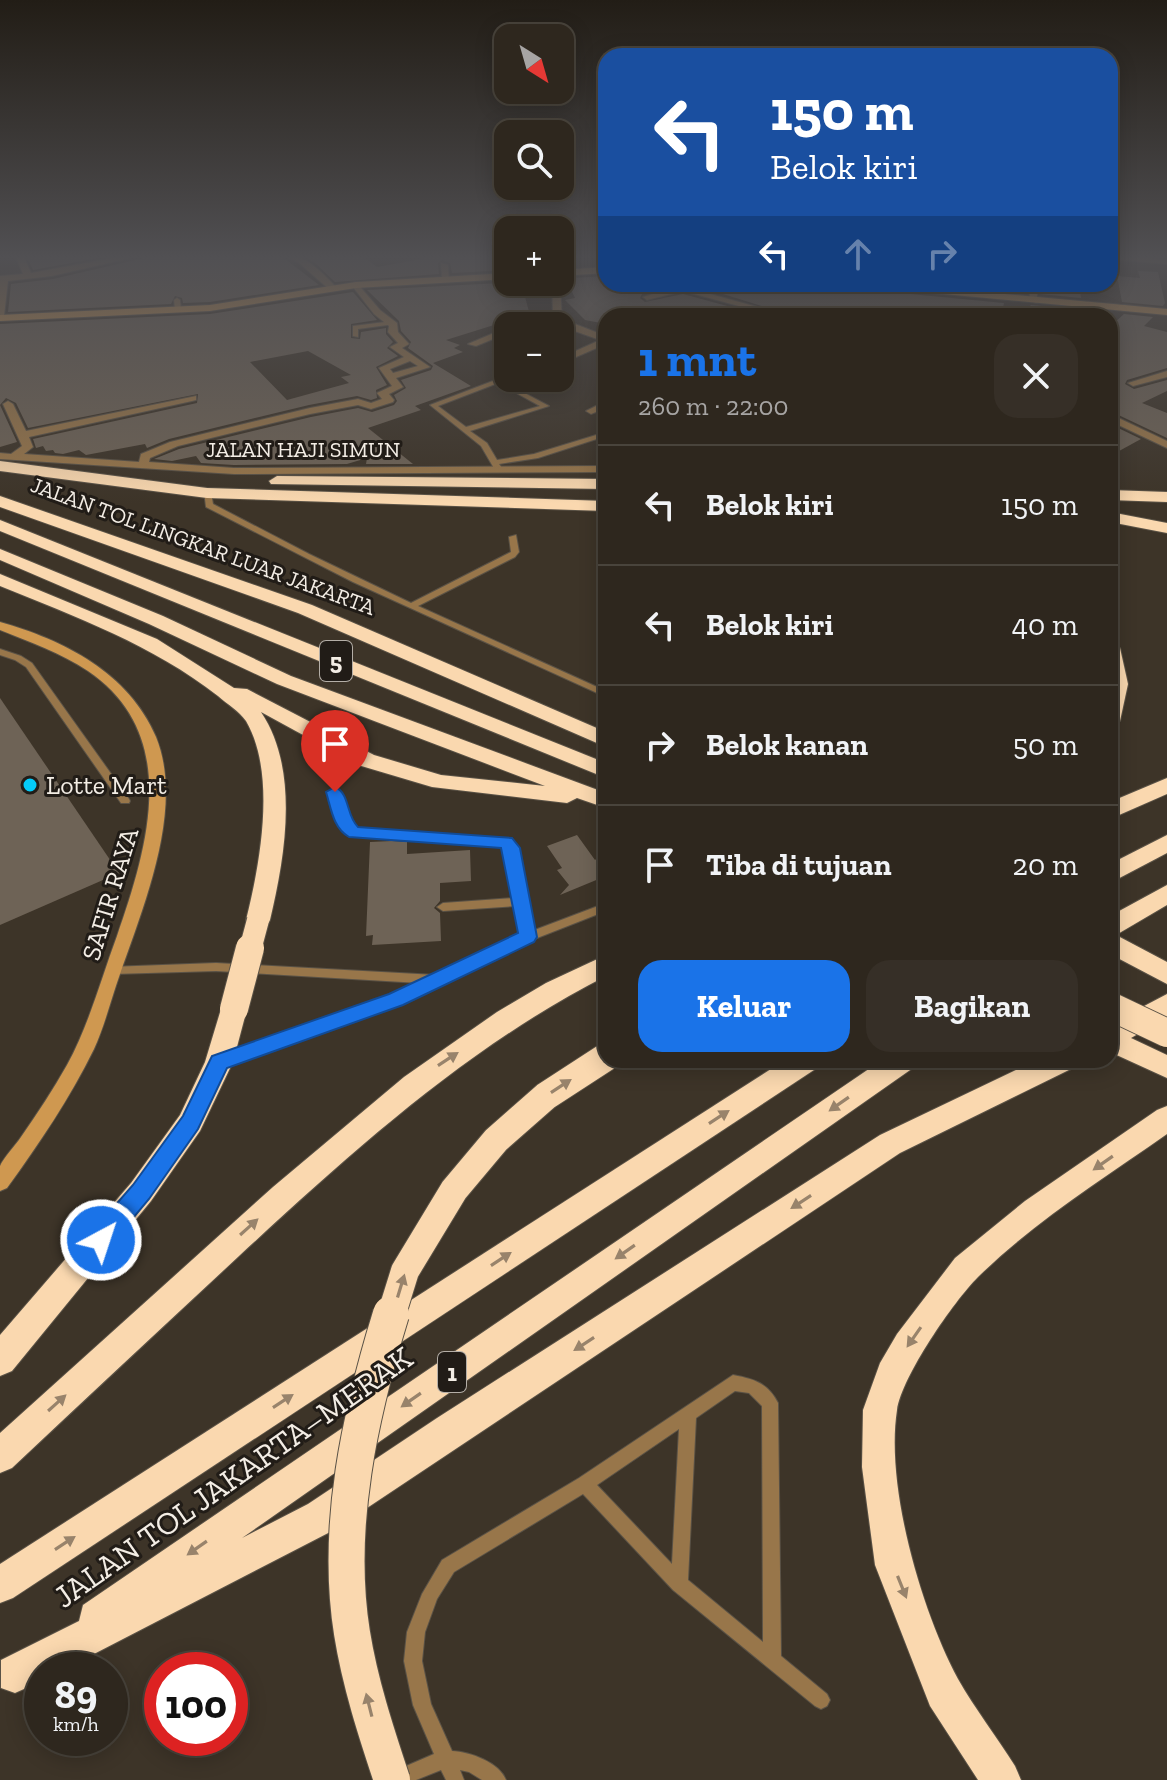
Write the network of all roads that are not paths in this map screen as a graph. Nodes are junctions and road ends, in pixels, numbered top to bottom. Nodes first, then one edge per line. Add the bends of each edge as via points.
1 (400, 338) edge
2 (488, 338) edge
3 (598, 343) edge
4 (473, 344) dead end
5 (574, 354) edge
6 (411, 357) junction
7 (1167, 374) edge
8 (390, 377) junction
9 (1133, 383) dead end
10 (192, 398) dead end
11 (8, 404) dead end
12 (598, 408) edge
13 (591, 411) dead end
14 (1118, 421) edge
15 (465, 430) junction
16 (24, 435) junction
17 (598, 438) edge
18 (1167, 445) edge
19 (4, 460) edge
20 (497, 466) junction
21 (598, 469) edge
22 (141, 475) junction
23 (598, 484) edge
24 (207, 493) junction
25 (1118, 495) edge
26 (1167, 497) edge
27 (0, 501) edge
28 (598, 506) edge
29 (1118, 519) edge
30 (0, 525) edge
31 (1167, 528) edge
32 (513, 537) dead end
33 (0, 554) edge
34 (0, 579) edge
35 (411, 606) junction
36 (0, 626) edge
37 (0, 652) edge
38 (207, 674) junction
39 (598, 690) edge
40 (598, 737) edge
41 (598, 768) edge
42 (1167, 785) edge
43 (335, 792) dead end
44 (598, 798) edge
45 (598, 800) edge
46 (125, 801) dead end
47 (1118, 807) edge
48 (1167, 843) edge
49 (1118, 871) edge
50 (1167, 894) edge
51 (521, 902) junction
52 (443, 907) dead end
53 (598, 910) edge
54 (1118, 923) edge
55 (528, 937) junction
56 (1118, 947) edge
57 (1118, 964) edge
58 (598, 969) edge
59 (113, 970) junction
60 (1167, 974) edge
61 (439, 979) junction
62 (1167, 985) edge
63 (1167, 1004) edge
64 (1118, 1010) edge
65 (1167, 1033) edge
66 (1118, 1034) edge
67 (1118, 1043) edge
68 (219, 1062) junction
69 (598, 1062) edge
70 (1167, 1067) edge
71 (795, 1068) edge
72 (891, 1068) edge
73 (1047, 1068) edge
74 (1167, 1118) edge
75 (0, 1182) edge
76 (0, 1360) edge
77 (688, 1414) junction
78 (0, 1456) edge
79 (585, 1484) junction
80 (679, 1584) junction
81 (0, 1585) edge
82 (772, 1658) junction
83 (8, 1679) edge
84 (821, 1700) dead end
85 (446, 1759) junction
86 (394, 1780) edge
87 (455, 1780) edge
88 (497, 1780) edge
89 (1001, 1780) edge

1 - 6 street via 406,343 395,347
2 - 4 street
3 - 5 street
6 - 8 street via 384,368
6 - 8 street via 425,367
7 - 9 street
8 - 22 street via 398,387 382,393 388,401 310,411 174,444 145,456
10 - 16 street
11 - 16 street
12 - 13 street
14 - 18 street
15 - 15 lane via 433,405 498,381 546,406
15 - 20 lane via 484,445
16 - 19 street via 28,449
17 - 20 lane
19 - 22 highway
20 - 21 street, JALAN HAJI SIMUN
20 - 22 street, JALAN HAJI SIMUN
22 - 23 highway
22 - 24 highway
24 - 28 highway
24 - 35 lane via 209,505
25 - 26 highway
27 - 40 highway, JALAN TOL LINGKAR LUAR JAKARTA / 5 via 305,609
29 - 31 highway
30 - 41 highway, JALAN TOL LINGKAR LUAR JAKARTA / 5
32 - 35 lane via 512,555
33 - 44 highway via 284,680
34 - 38 highway via 133,635
35 - 39 lane
36 - 59 main road, SAFIR RAYA via 94,667 118,687 150,736 158,779 157,819
37 - 46 lane via 29,665
38 - 45 highway via 366,760 440,782
38 - 68 highway, bridge via 256,720 274,793 266,891
42 - 47 highway
43 - 51 lane via 343,820 355,832 506,842
48 - 49 highway
50 - 54 highway
51 - 52 lane
51 - 55 lane
53 - 55 lane
55 - 61 lane
56 - 60 highway
57 - 62 highway
78 -> 58 highway via 339,1145 431,1070 562,985
59 - 61 lane via 216,967
59 - 75 main road, SAFIR RAYA via 83,1051
61 - 68 lane
63 - 66 highway
64 - 65 highway, bridge
67 - 70 highway
68 - 76 highway via 190,1123 149,1180
86 -> 69 highway, bridge via 374,1726 352,1632 348,1576 348,1520 367,1392 405,1271 454,1190 496,1140 546,1096
81 -> 71 highway, JALAN TOL JAKARTA–MERAK
72 -> 83 highway, JALAN TOL JAKARTA–MERAK / 1
73 -> 83 highway via 890,1144 321,1517
74 -> 89 highway via 1036,1210 966,1268 908,1345 880,1410 879,1467 893,1565 944,1692
77 - 79 lane
77 - 80 lane
77 - 82 lane via 733,1383 753,1386 770,1403
79 - 80 lane
79 - 85 lane via 448,1566 430,1594 416,1632 413,1661 422,1705
80 - 82 lane
82 - 84 lane
85 - 86 lane
85 - 87 lane
85 - 88 lane via 473,1762

